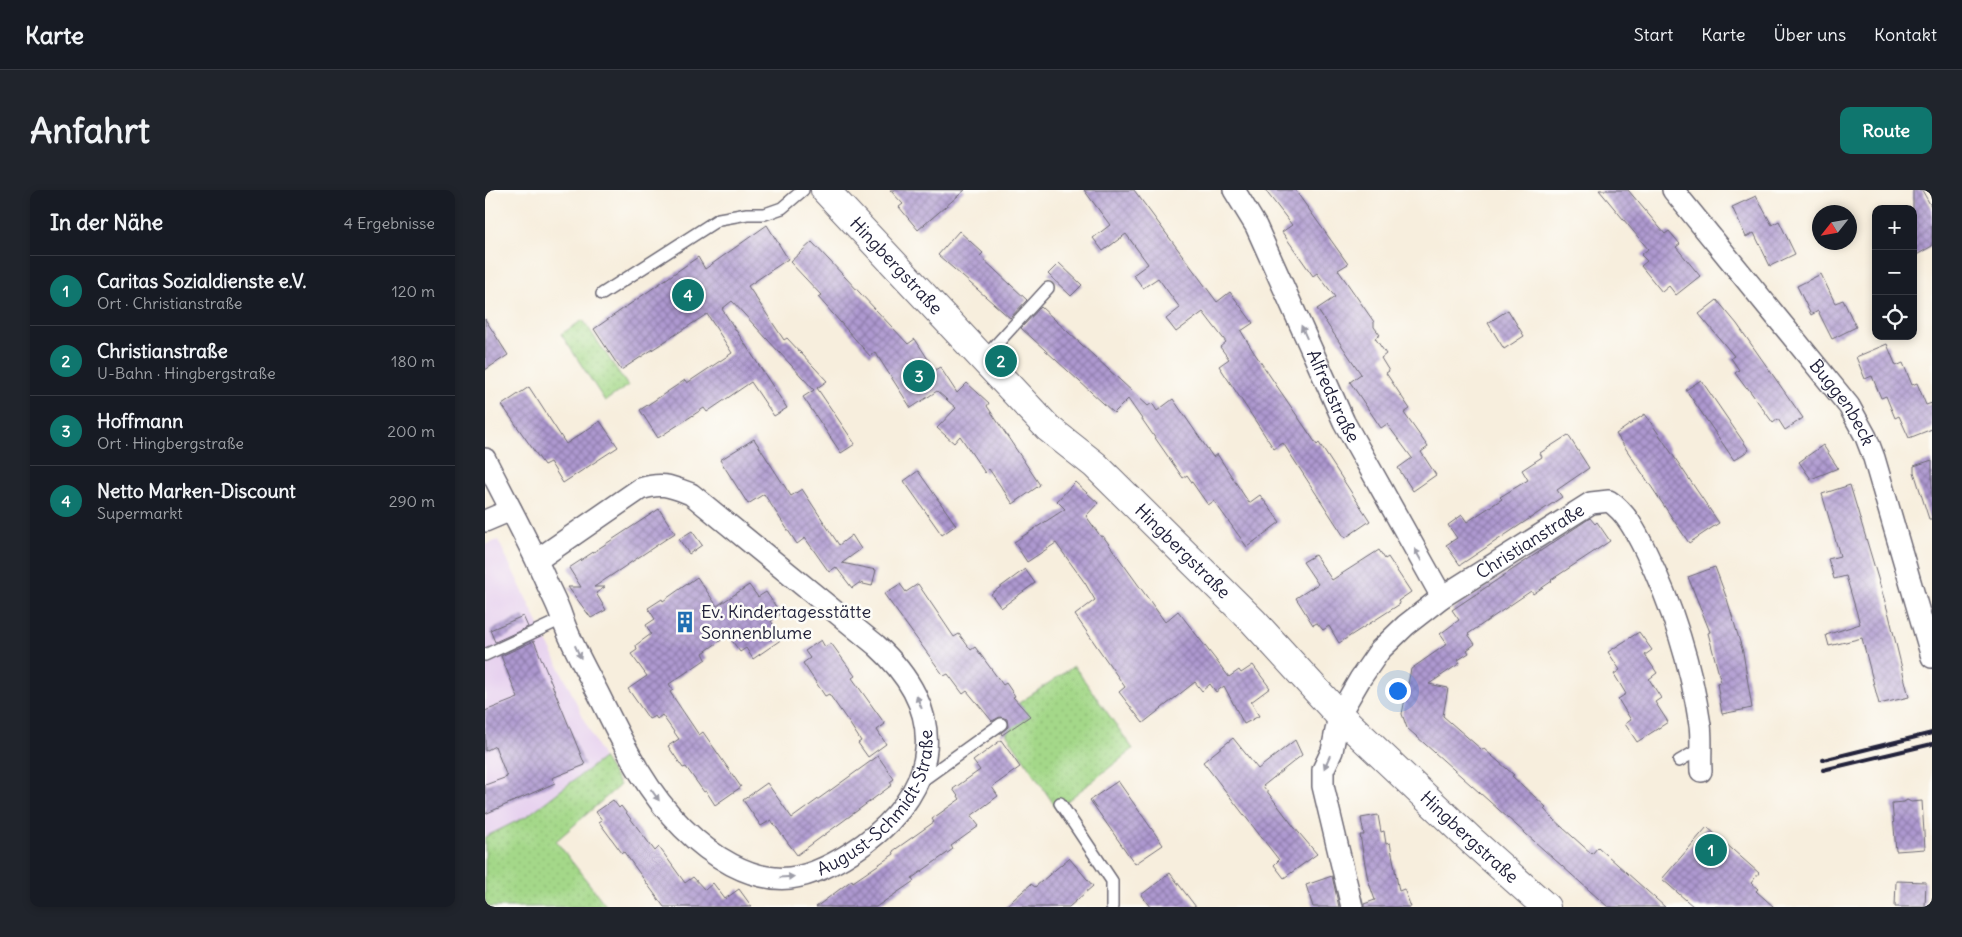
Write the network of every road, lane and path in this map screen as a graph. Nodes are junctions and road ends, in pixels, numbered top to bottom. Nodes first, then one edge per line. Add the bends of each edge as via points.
1 (803, 190) edge
2 (825, 190) edge
3 (1234, 190) edge
4 (1673, 190) edge
5 (1048, 288) dead end
6 (602, 294) dead end
7 (983, 359) junction
8 (485, 459) edge
9 (511, 510) junction
10 (485, 521) edge
11 (537, 560) junction
12 (1442, 597) junction
13 (562, 619) junction
14 (485, 655) edge
15 (1932, 658) edge
16 (1339, 715) junction
17 (1001, 724) dead end
18 (1700, 749) junction
19 (1679, 761) dead end
20 (1701, 771) dead end
21 (915, 786) junction
22 (1060, 803) dead end
23 (1112, 907) edge
24 (1352, 907) edge
25 (1546, 907) edge

1 - 6 lane via 782,208 765,214 719,219
2 - 7 street, Hingbergstraße
12 -> 3 street, Alfredstraße via 1344,422 1256,226
4 - 15 street, Buggenbeck via 1827,378 1862,429 1874,458
5 - 7 lane
7 - 16 street, Hingbergstraße via 1048,428 1095,465 1197,564
8 - 9 street, August-Schmidt-Straße
9 - 10 street
9 - 11 street, August-Schmidt-Straße
11 - 13 street, August-Schmidt-Straße
21 -> 11 street, August-Schmidt-Straße via 924,765 927,731 921,705 901,671 875,644 691,494 669,485 655,484 640,489
12 - 16 street, Christianstraße via 1381,650 1359,679
12 - 18 street, Christianstraße via 1591,503 1609,501 1620,508 1638,536 1658,576 1684,646 1700,726
13 - 14 lane
13 -> 21 street, August-Schmidt-Straße via 628,753 646,782 683,829 709,851 739,868 790,878 832,864 857,849 891,821
16 -> 24 street, Christianstraße via 1332,751 1323,770 1323,786
16 - 25 street, Hingbergstraße
17 - 21 lane
18 - 19 lane
18 - 20 street, Christianstraße
22 - 23 lane via 1112,881

